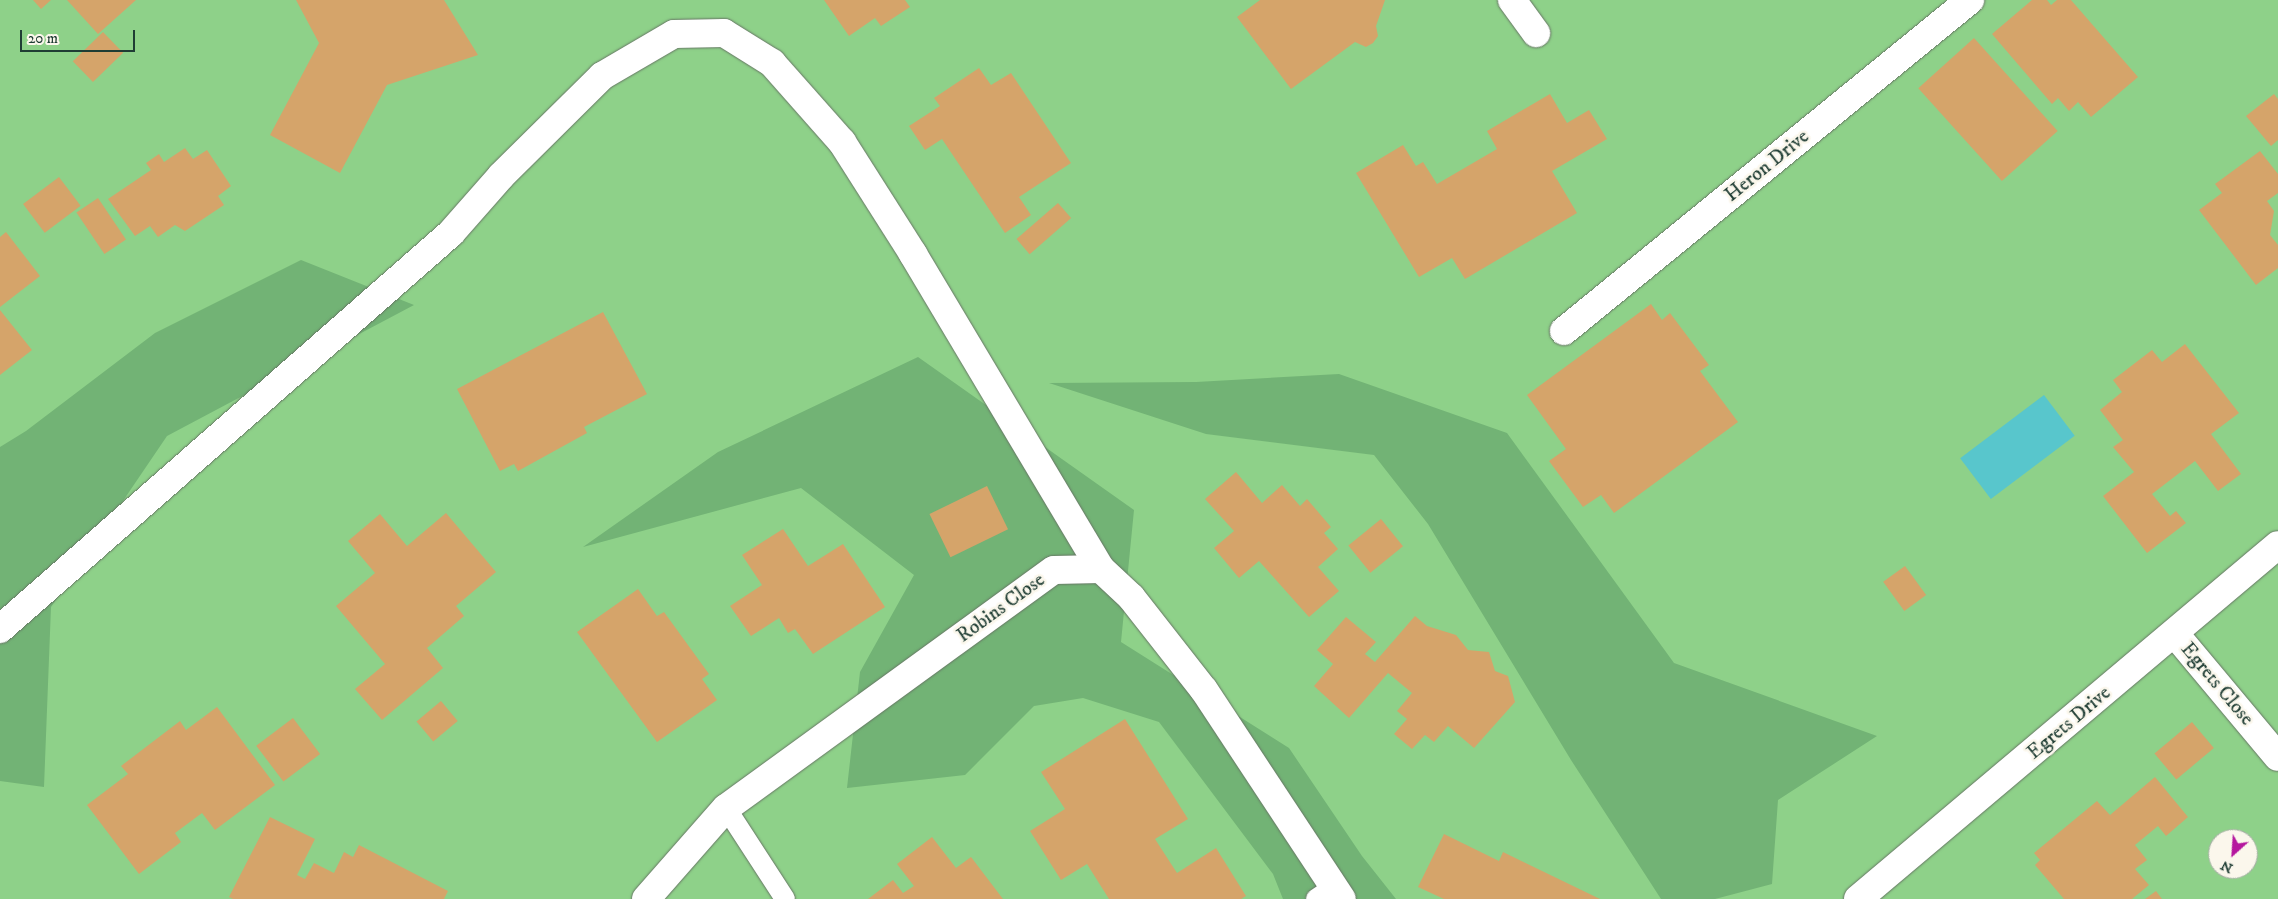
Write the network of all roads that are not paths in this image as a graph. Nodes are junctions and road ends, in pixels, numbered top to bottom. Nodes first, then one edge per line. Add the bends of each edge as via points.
1 (1512, 0) edge
2 (1970, 0) edge
3 (1536, 33) dead end
4 (1564, 331) dead end
5 (2278, 545) edge
6 (1101, 569) junction
7 (0, 629) edge
8 (2175, 634) junction
9 (2278, 757) edge
10 (726, 808) junction
11 (1331, 895) edge
12 (646, 899) edge
13 (785, 899) edge
14 (1858, 899) edge

1 - 3 street
2 - 4 street, Heron Drive
5 - 8 street, Egrets Drive
6 - 7 street via 913,254 842,142 772,63 724,33 674,34 602,76 501,176 451,233
6 - 10 street, Robins Close via 1054,570
6 - 11 street via 1131,597 1204,690
8 - 9 street, Egrets Close
8 - 14 street, Egrets Drive
10 - 12 street, Robins Close
10 - 13 lane

